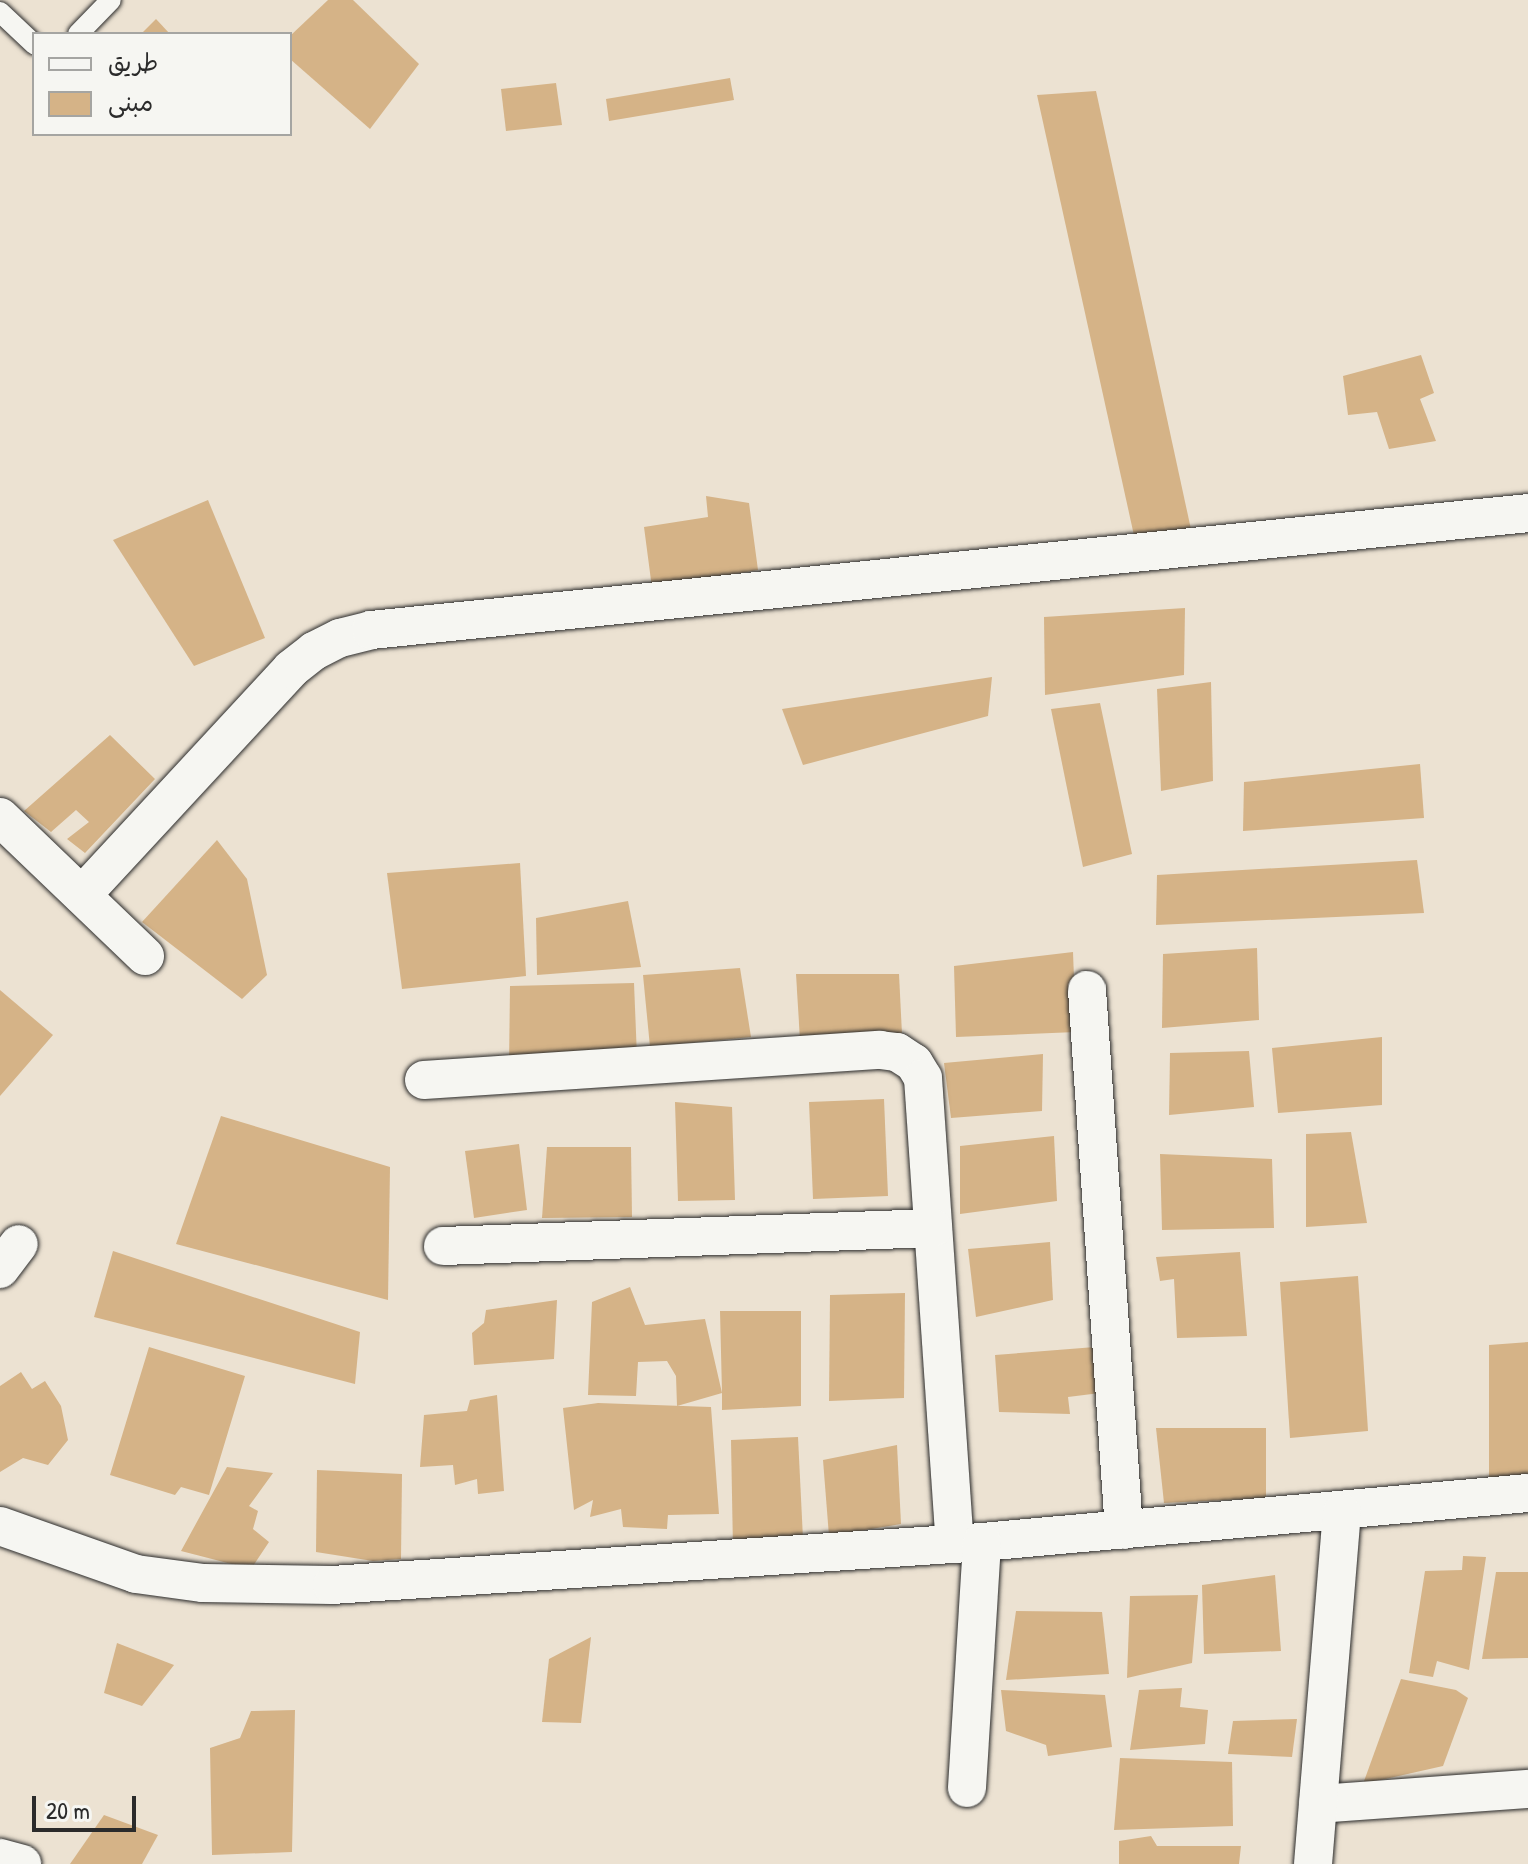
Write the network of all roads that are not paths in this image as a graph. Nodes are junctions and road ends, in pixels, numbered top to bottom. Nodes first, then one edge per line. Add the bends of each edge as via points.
1 (111, 0) edge
2 (0, 12) edge
3 (80, 32) edge
4 (32, 42) edge
5 (1528, 513) edge
6 (0, 817) edge
7 (82, 895) junction
8 (145, 956) dead end
9 (1087, 990) dead end
10 (424, 1080) dead end
11 (933, 1228) junction
12 (443, 1246) dead end
13 (1528, 1493) edge
14 (1342, 1513) junction
15 (0, 1526) edge
16 (1124, 1530) junction
17 (969, 1542) junction
18 (967, 1788) dead end
19 (1528, 1789) edge
20 (1318, 1804) junction
21 (0, 1858) edge
22 (22, 1864) edge
23 (1313, 1864) edge

1 - 3 lane
2 - 4 lane
5 - 7 street via 371,630 340,638 291,669
6 - 7 street
7 - 8 street
9 - 16 street
10 - 11 street via 897,1052 914,1063 923,1078
11 - 12 street
11 - 17 street
13 - 14 street
14 - 16 street
14 - 20 street
15 - 17 street via 136,1574 268,1585
16 - 17 street
17 - 18 street
19 - 20 street
20 - 23 street
21 - 22 street

